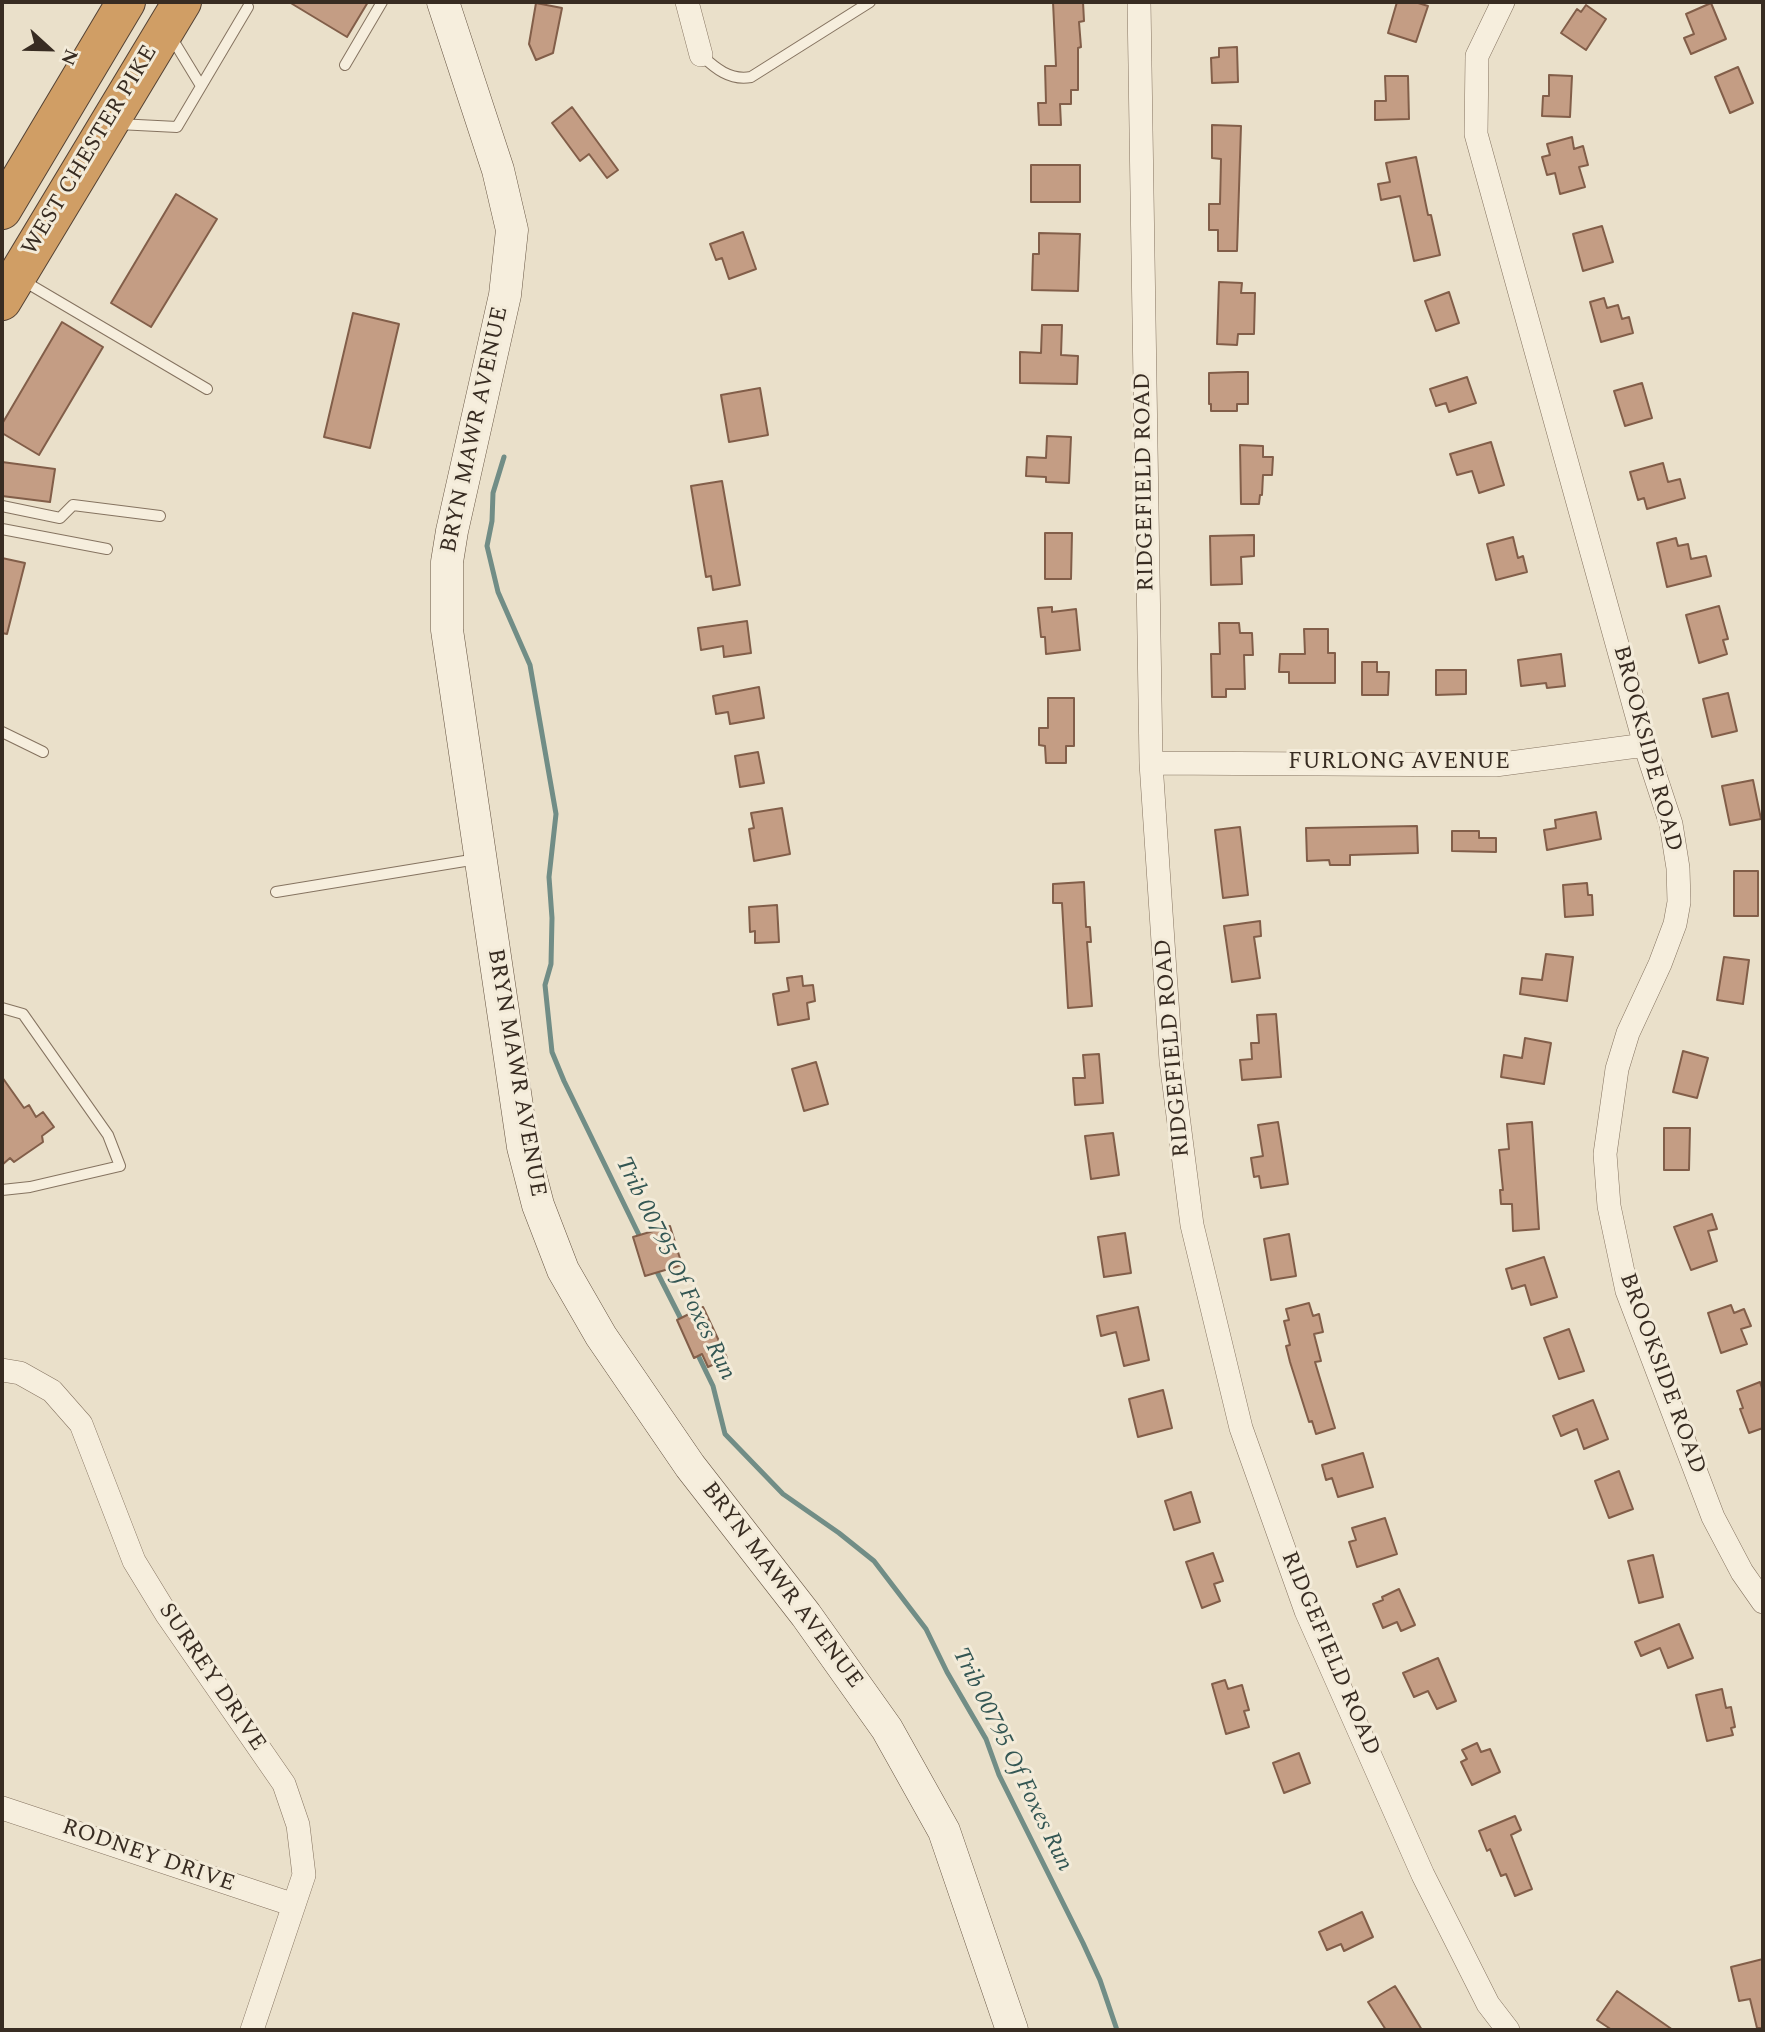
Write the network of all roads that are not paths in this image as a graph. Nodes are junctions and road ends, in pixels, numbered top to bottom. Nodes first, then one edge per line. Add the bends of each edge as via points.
1 (126, 2) edge
2 (382, 2) edge
3 (443, 2) edge
4 (687, 2) edge
5 (870, 2) edge
6 (1139, 2) edge
7 (1503, 2) edge
8 (248, 8) dead end
9 (174, 15) edge
10 (701, 55) joint
11 (345, 65) dead end
12 (201, 86) junction
13 (108, 123) junction
14 (2, 210) edge
15 (7, 282) edge
16 (206, 389) dead end
17 (2, 506) edge
18 (160, 516) dead end
19 (2, 529) edge
20 (107, 549) dead end
21 (2, 732) edge
22 (1646, 745) junction
23 (43, 752) dead end
24 (1151, 762) junction
25 (480, 859) junction
26 (275, 892) dead end
27 (2, 1008) edge
28 (2, 1191) edge
29 (2, 1370) edge
30 (1763, 1602) edge
31 (2, 1808) edge
32 (294, 1905) junction
33 (252, 2030) edge
34 (1013, 2030) edge
35 (1508, 2030) edge

1 - 14 highway, WEST CHESTER PIKE
2 - 11 lane
3 - 25 main road, BRYN MAWR AVENUE via 498,170 512,230 505,295 447,562 450,663
4 - 10 street
5 - 10 lane via 751,76 724,73
6 - 24 street, RIDGEFIELD ROAD
7 - 22 street, BROOKSIDE ROAD via 1478,56 1476,134
8 - 12 lane
9 - 12 lane
9 - 13 highway, WEST CHESTER PIKE
12 - 13 lane via 177,127
13 - 15 highway, WEST CHESTER PIKE
15 - 16 lane
17 - 18 lane via 60,518 73,505
19 - 20 lane
21 - 23 lane
22 - 24 street, FURLONG AVENUE via 1494,765
22 - 30 street, BROOKSIDE ROAD via 1671,824 1679,902 1671,934 1617,1069 1605,1154 1609,1206 1628,1291 1713,1517
24 - 35 street, RIDGEFIELD ROAD via 1171,1061 1192,1225 1241,1428 1306,1611 1423,1875 1488,2004
25 - 26 lane
25 - 34 main road, BRYN MAWR AVENUE via 523,1147 538,1205 563,1270 663,1427 887,1728 944,1831
27 - 28 lane via 23,1014 108,1135 120,1166
29 - 32 street, SURREY DRIVE via 20,1373 52,1391 81,1424 134,1561 284,1784 298,1825 304,1875
31 - 32 street, RODNEY DRIVE
32 - 33 street, SURREY DRIVE

